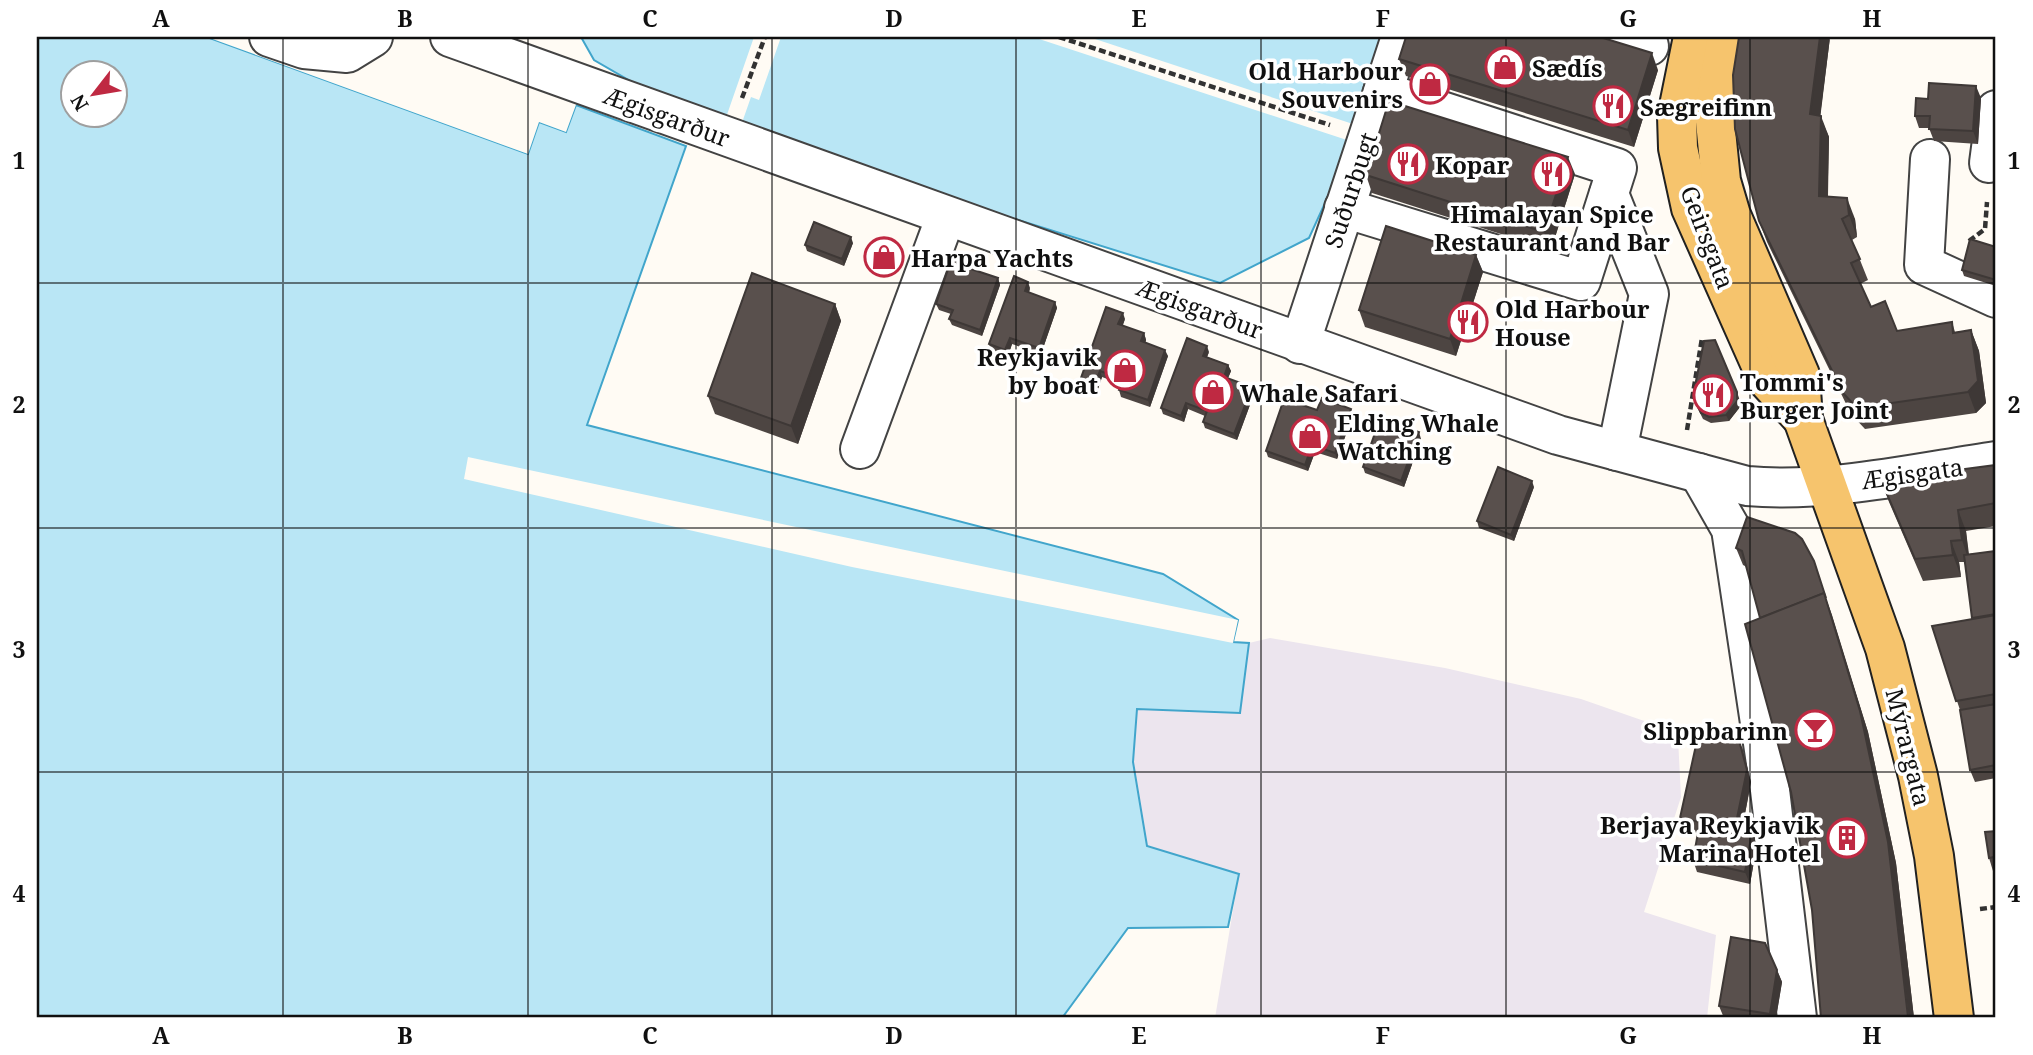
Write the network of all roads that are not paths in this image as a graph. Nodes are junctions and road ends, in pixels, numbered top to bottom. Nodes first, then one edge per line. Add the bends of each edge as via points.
1 (269, 37) edge
2 (373, 37) edge
3 (450, 37) edge
4 (1401, 37) edge
5 (1693, 37) edge
6 (1727, 37) edge
7 (1383, 92) junction
8 (1996, 110) edge
9 (1930, 159) dead end
10 (1989, 163) road end
11 (1609, 194) junction
12 (1344, 208) junction
13 (946, 216) junction
14 (1996, 298) edge
15 (1300, 344) junction
16 (1802, 419) junction
17 (860, 449) dead end
18 (1617, 451) junction
19 (1996, 461) edge
20 (1699, 473) junction
21 (1827, 485) junction
22 (1797, 1018) edge
23 (1954, 1018) edge

1 - 2 street via 304,49 347,53
3 - 13 street, Ægisgarður
4 - 7 street, Suðurbugt
5 - 16 main road, Geirsgata via 1677,116 1678,148 1691,208 1768,382
6 - 16 main road, Geirsgata via 1714,111 1721,181 1731,215 1800,374
7 - 11 street via 1617,168
7 - 12 street, Suðurbugt
8 - 10 street
9 - 14 street via 1924,265
11 - 12 street via 1581,281
11 - 18 street via 1649,294
12 - 15 street, Suðurbugt
13 - 15 street, Ægisgarður
13 - 17 street
15 - 18 street, Ægisgarður via 1558,435
16 - 21 main road, Geirsgata
18 - 20 street, Ægisgarður
19 - 21 street, Ægisgata
20 - 21 street, Ægisgarður via 1747,486
20 - 22 street via 1731,529
21 - 23 main road, Mýrargata via 1885,648 1918,776 1934,856

